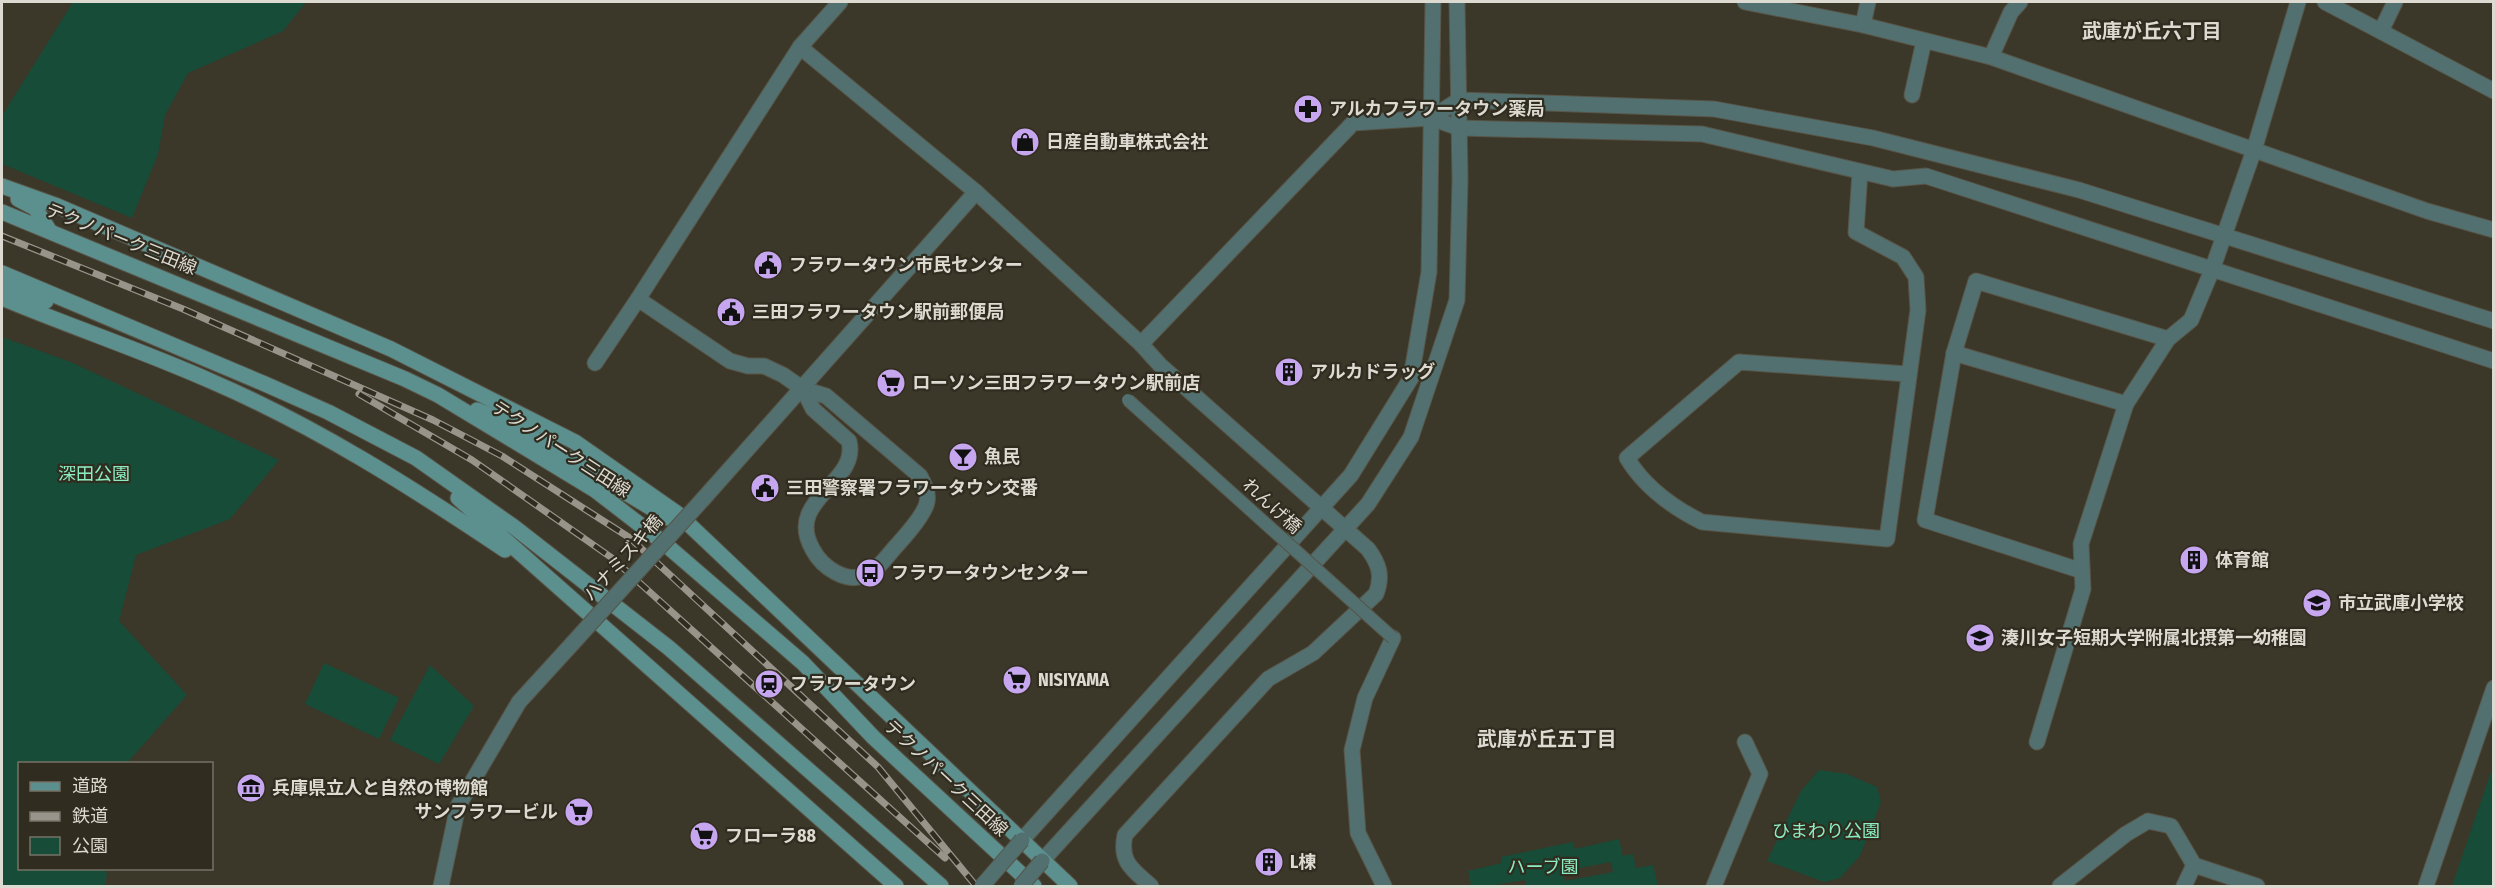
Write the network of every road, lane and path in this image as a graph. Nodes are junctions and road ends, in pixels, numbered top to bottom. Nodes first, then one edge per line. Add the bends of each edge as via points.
1 (840, 2) edge
2 (1433, 2) edge
3 (1457, 2) edge
4 (1745, 2) edge
5 (1868, 2) edge
6 (2020, 2) edge
7 (2298, 2) edge
8 (2325, 2) edge
9 (2395, 2) edge
10 (1782, 4) edge
11 (1863, 25) junction
12 (2381, 31) junction
13 (1924, 41) junction
14 (800, 47) junction
15 (1991, 57) junction
16 (2493, 91) edge
17 (1912, 95) dead end
18 (1459, 100) junction
19 (1431, 118) junction
20 (1459, 128) junction
21 (2254, 150) junction
22 (1860, 172) junction
23 (2, 188) edge
24 (976, 192) junction
25 (2, 212) edge
26 (49, 230) junction
27 (2493, 230) edge
28 (2225, 236) junction
29 (2212, 270) junction
30 (2, 273) edge
31 (2, 287) edge
32 (2, 298) edge
33 (638, 299) junction
34 (2493, 321) edge
35 (137, 331) junction
36 (2168, 339) junction
37 (1141, 344) junction
38 (1954, 353) junction
39 (2493, 361) edge
40 (595, 363) dead end
41 (1908, 374) junction
42 (803, 389) junction
43 (438, 395) junction
44 (1128, 400) dead end
45 (2126, 404) junction
46 (416, 458) junction
47 (1322, 508) junction
48 (1344, 528) junction
49 (702, 537) junction
50 (2082, 571) junction
51 (558, 585) junction
52 (1393, 638) joint
53 (2493, 688) edge
54 (1745, 742) dead end
55 (2037, 742) dead end
56 (1022, 840) junction
57 (1042, 861) junction
58 (2194, 865) junction
59 (441, 886) edge
60 (896, 886) edge
61 (941, 886) edge
62 (982, 886) edge
63 (1021, 886) edge
64 (1034, 886) edge
65 (1070, 886) edge
66 (1151, 886) edge
67 (1384, 886) edge
68 (1714, 886) edge
69 (2060, 886) edge
70 (2184, 886) edge
71 (2258, 886) edge
72 (2426, 886) edge

1 - 14 street
2 - 19 street
3 - 18 street
4 - 10 street
5 - 11 street
6 - 15 street via 2011,12
7 - 21 street
8 - 12 street
9 - 12 street
10 - 11 street
11 - 13 street
12 - 16 street
13 - 15 street
13 - 17 street
14 - 24 street
14 - 33 street
15 - 21 street
18 - 19 street
18 - 20 street
18 - 28 street via 1714,109 1873,138 2079,190
19 - 20 street
19 - 37 street via 1353,123
19 - 47 street via 1429,272 1411,378 1351,475
20 - 22 street via 1702,134
20 - 48 street via 1457,300 1411,437 1368,504
21 - 27 street
21 - 28 street
22 - 29 street via 1893,179 1926,176
22 - 41 street via 1856,232 1904,257 1916,277 1917,310
23 - 26 main road via 35,208
23 - 49 main road via 55,205 391,349 467,386 575,442 678,514
24 - 37 street
24 - 42 street, ハナミズキ橋
25 - 26 main road, テクノパーク三田線
26 - 43 main road, テクノパーク三田線
28 - 29 street
28 - 34 street
29 - 36 street via 2191,320
29 - 39 street
30 - 35 main road
31 - 35 main road
32 - 51 main road via 214,382 326,436 402,481
33 - 40 street
33 - 42 street via 730,362 764,366
35 - 46 main road via 328,412
36 - 38 street via 1976,281
36 - 45 street
37 - 47 street
38 - 45 street
38 - 50 street via 1925,520
41 - 41 street via 1887,539 1702,522 1656,494 1627,458 1739,362
42 - 42 street via 826,396 920,476 927,490 927,504 910,531 865,576 842,576 826,566 809,543 807,516 842,471 851,449 849,441 813,409
42 - 59 street, ハナミズキ橋, bridge via 519,702 458,806
43 - 49 main road via 510,423
43 - 64 main road, テクノパーク三田線 via 595,490 665,544 803,663 873,737
44 - 52 lane, れんげ橋, bridge
45 - 50 street via 2081,544
46 - 51 main road
46 - 61 main road via 514,527 669,648
47 - 48 street
47 - 56 street
48 - 57 street
48 - 66 street via 1377,562 1376,594 1313,653 1268,679 1125,835 1125,860
49 - 56 main road
50 - 55 street via 2083,589
51 - 60 main road
52 - 67 street via 1365,699 1352,750 1358,833
53 - 72 street
54 - 68 street via 1760,774
56 - 57 main road
56 - 62 street, bridge
57 - 63 street, bridge
57 - 65 main road
58 - 69 street via 2171,826 2148,821
58 - 70 street
58 - 71 street

